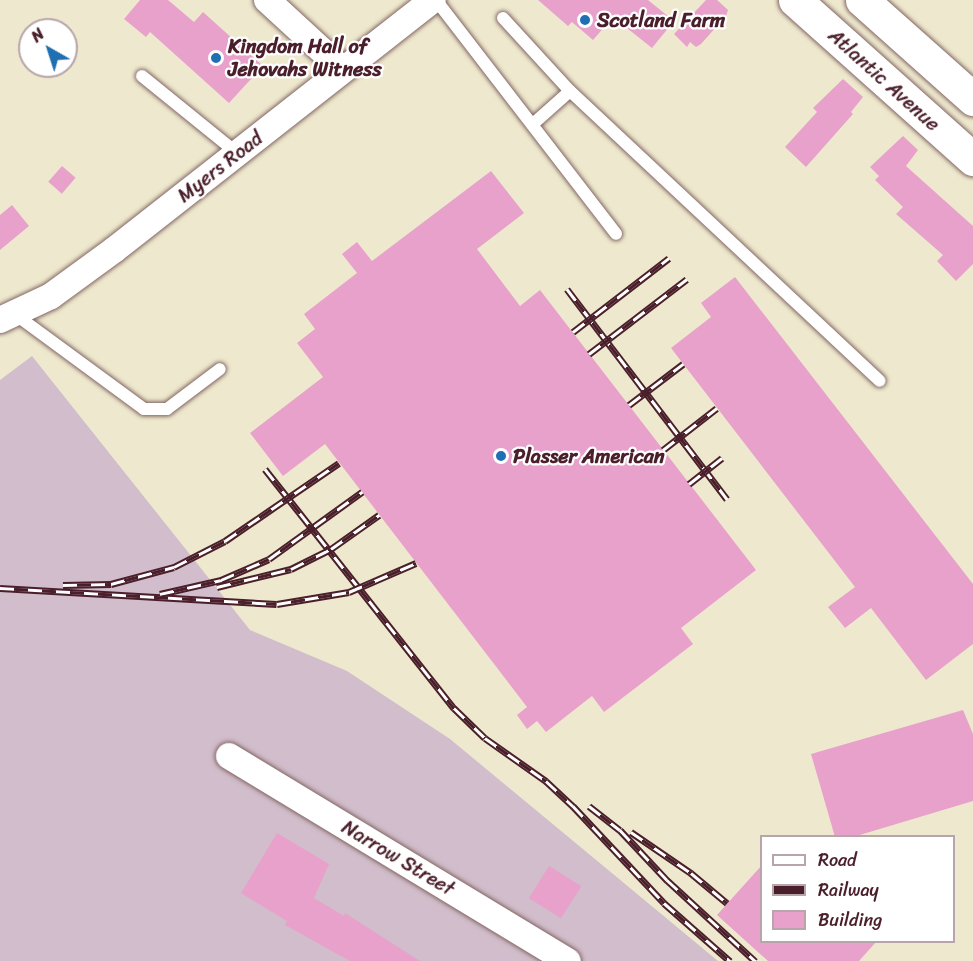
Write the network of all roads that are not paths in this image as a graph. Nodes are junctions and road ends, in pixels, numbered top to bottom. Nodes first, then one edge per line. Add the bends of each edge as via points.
1 (267, 0) edge
2 (434, 0) edge
3 (795, 0) edge
4 (862, 0) edge
5 (503, 18) dead end
6 (344, 70) junction
7 (142, 76) dead end
8 (570, 91) junction
9 (973, 99) edge
10 (533, 124) junction
11 (237, 153) junction
12 (973, 159) edge
13 (616, 234) dead end
14 (4, 311) edge
15 (220, 369) dead end
16 (880, 381) dead end
17 (229, 756) dead end
18 (567, 961) edge

1 - 6 street
2 - 6 street, Myers Road
2 - 10 lane
3 - 12 main road, Atlantic Avenue
4 - 9 main road
5 - 8 lane
6 - 11 street, Myers Road
7 - 11 lane
8 - 10 lane
8 - 16 lane
10 - 13 lane
11 - 14 street, Myers Road via 51,296
14 - 15 lane via 144,409 167,409
17 - 18 street, Narrow Street

